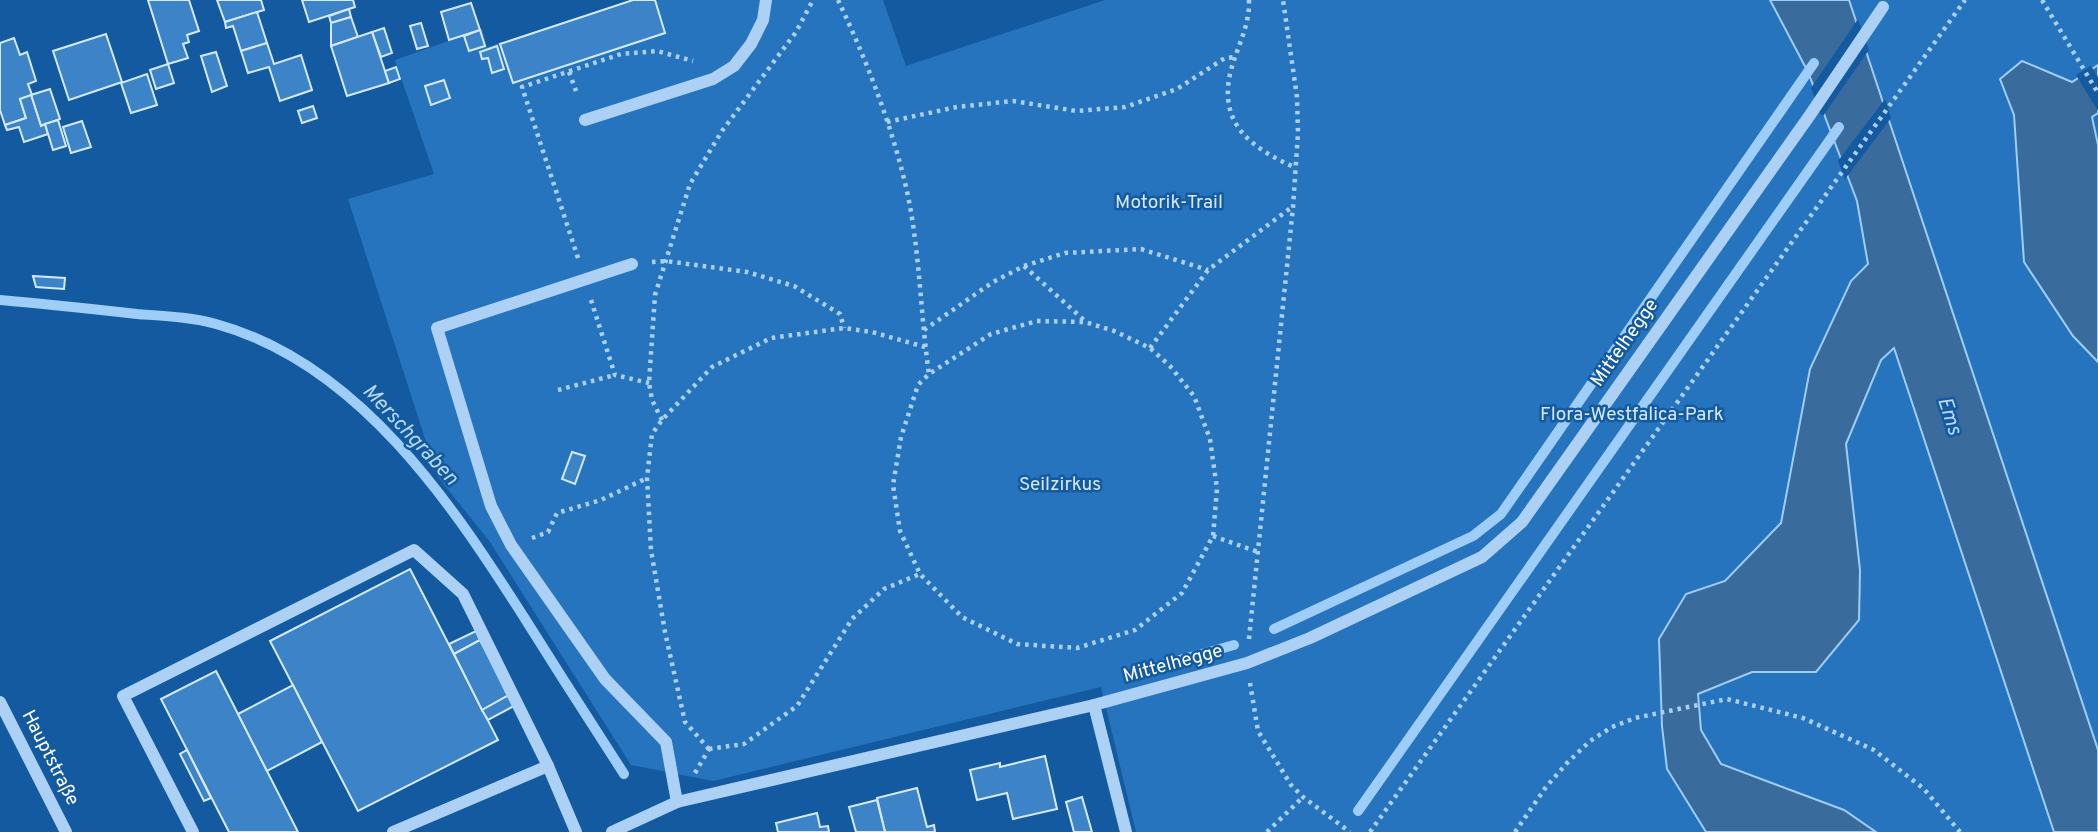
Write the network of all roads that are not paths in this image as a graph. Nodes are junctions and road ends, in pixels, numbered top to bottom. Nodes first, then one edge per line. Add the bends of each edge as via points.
1 (766, 0) edge
2 (1883, 8) dead end
3 (585, 120) dead end
4 (632, 264) dead end
5 (0, 702) edge
6 (1094, 705) junction
7 (548, 766) junction
8 (677, 803) junction
9 (66, 832) edge
10 (193, 832) edge
11 (393, 832) edge
12 (576, 832) edge
13 (612, 832) edge
14 (1126, 832) edge

1 - 3 street via 763,20 734,66 713,79
2 - 6 street, Mittelhegge via 1522,522 1482,557 1310,638 1247,663
4 - 8 street via 437,328 491,506 512,545 605,679 666,742
5 - 9 street, Hauptstraße
6 - 8 street, Mittelhegge
6 - 14 street
7 - 10 street via 463,594 414,550 123,696
7 - 11 street
7 - 12 street
8 - 13 street, Mittelhegge

